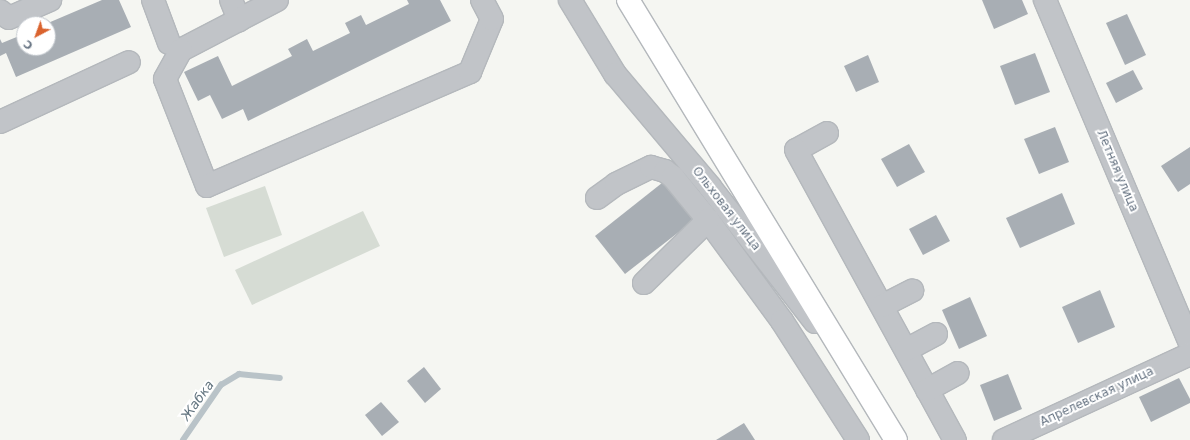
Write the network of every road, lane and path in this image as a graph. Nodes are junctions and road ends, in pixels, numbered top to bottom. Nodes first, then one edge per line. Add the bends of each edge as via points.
1 (50, 0) edge
2 (153, 0) edge
3 (231, 0) edge
4 (277, 0) edge
5 (482, 0) edge
6 (570, 0) edge
7 (628, 0) edge
8 (1045, 0) edge
9 (0, 11) edge
10 (239, 20) junction
11 (169, 42) dead end
12 (129, 62) dead end
13 (0, 122) edge
14 (826, 133) dead end
15 (596, 198) dead end
16 (708, 220) junction
17 (644, 283) dead end
18 (912, 291) dead end
19 (882, 306) junction
20 (936, 334) dead end
21 (1190, 343) edge
22 (906, 350) junction
23 (1190, 354) edge
24 (958, 373) dead end
25 (927, 390) junction
26 (883, 418) junction
27 (858, 440) edge
28 (896, 440) edge
29 (955, 440) edge
30 (1004, 440) edge

1 - 9 street via 9,18
2 - 11 street
3 - 10 street
4 - 10 street
5 - 10 street via 492,19 470,72 207,186 165,79 181,50
6 - 26 street, Ольховая улица via 615,74 710,187 808,312
7 - 26 main road, Ольховая улица
8 - 21 street, Летняя улица
12 - 13 street
14 - 19 street via 796,150
15 - 16 street via 616,184 651,167 665,171 673,177
16 - 17 street
16 - 27 street via 782,322
18 - 19 street
19 - 22 street
20 - 22 street
22 - 25 street
23 - 30 street, Апрелевская улица via 1094,393
24 - 25 street
25 - 29 street
26 - 28 main road, Ольховая улица

